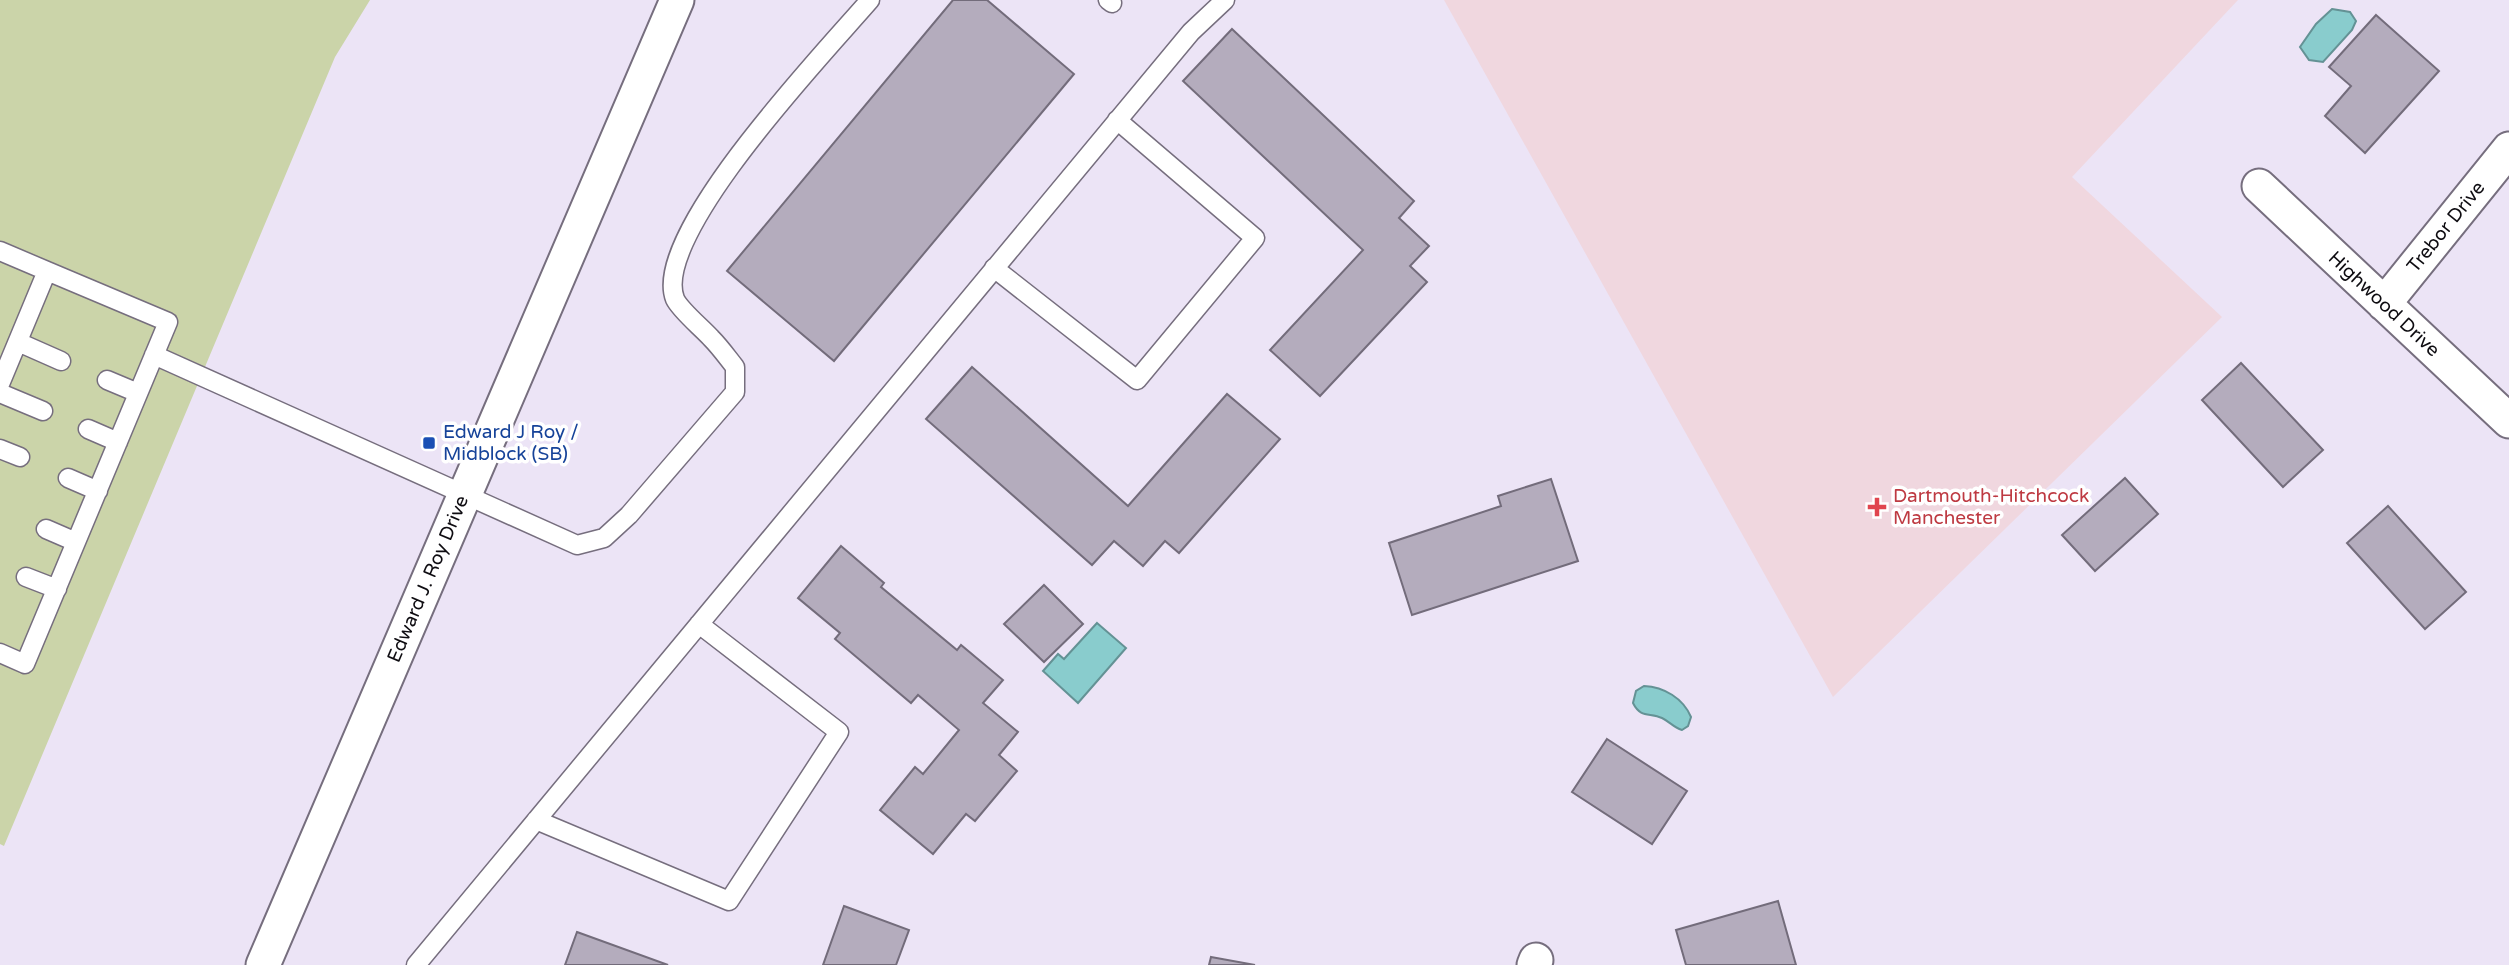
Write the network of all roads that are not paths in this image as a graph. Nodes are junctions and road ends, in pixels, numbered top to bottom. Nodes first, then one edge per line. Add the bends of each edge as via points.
1 (677, 0) edge
2 (870, 0) edge
3 (1225, 0) edge
4 (1117, 120) junction
5 (2509, 149) edge
6 (2259, 186) dead end
7 (0, 251) edge
8 (994, 268) junction
9 (47, 271) junction
10 (2384, 304) junction
11 (18, 342) junction
12 (154, 355) junction
13 (61, 360) dead end
14 (107, 380) dead end
15 (0, 384) edge
16 (0, 393) edge
17 (138, 393) junction
18 (43, 411) dead end
19 (2509, 421) edge
20 (88, 429) dead end
21 (118, 442) junction
22 (0, 449) edge
23 (20, 457) dead end
24 (68, 478) dead end
25 (98, 491) junction
26 (463, 495) junction
27 (46, 529) dead end
28 (76, 542) junction
29 (26, 577) dead end
30 (57, 589) junction
31 (699, 624) junction
32 (0, 653) edge
33 (536, 820) junction
34 (263, 965) edge
35 (416, 965) edge

1 - 26 street, Edward J. Roy Drive
2 - 26 lane via 751,138 713,190 688,234 671,278 675,300 735,367 735,392 604,538 577,545
3 - 4 lane via 1191,32
4 - 8 lane
4 - 8 lane via 1255,238 1138,380
5 - 10 street, Trebor Drive
6 - 10 street, Highwood Drive
7 - 9 lane
8 - 31 lane
9 - 11 lane
9 - 12 lane via 168,322
10 - 19 street, Highwood Drive
11 - 13 lane
11 - 15 lane
12 - 17 lane
12 - 26 lane
14 - 17 lane
16 - 18 lane
17 - 21 lane
20 - 21 lane
21 - 25 lane
22 - 23 lane
24 - 25 lane
25 - 28 lane
26 - 34 street, Edward J. Roy Drive
27 - 28 lane
28 - 30 lane
29 - 30 lane
30 - 32 lane via 25,664
31 - 33 lane
31 - 33 lane via 839,732 729,901
33 - 35 lane

